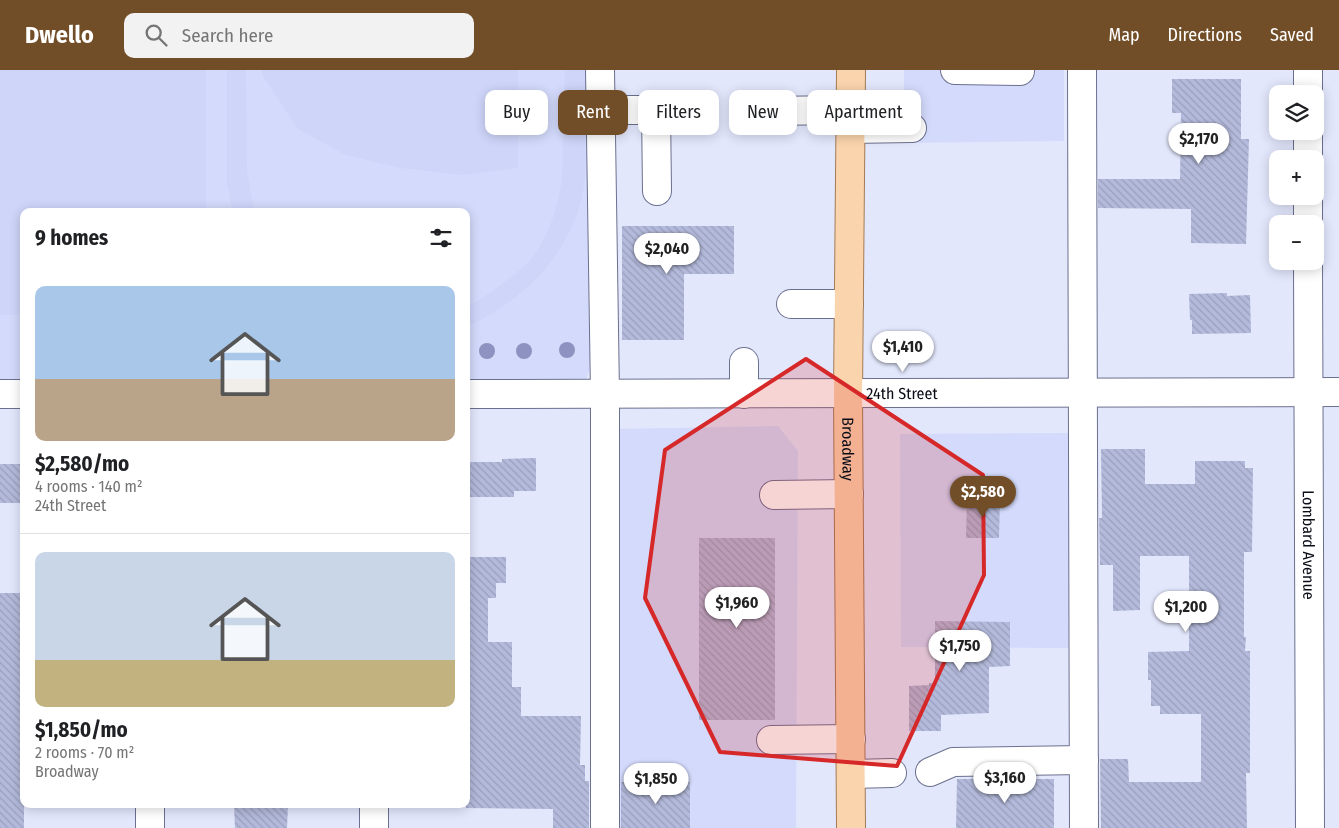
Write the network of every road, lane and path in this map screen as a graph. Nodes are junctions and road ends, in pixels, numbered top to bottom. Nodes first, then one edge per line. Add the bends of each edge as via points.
1 (600, 70) edge
2 (851, 70) edge
3 (955, 70) edge
4 (1082, 70) edge
5 (1308, 70) edge
6 (1020, 71) dead end
7 (1308, 85) edge
8 (600, 90) edge
9 (851, 90) edge
10 (628, 110) edge
11 (601, 135) edge
12 (850, 135) edge
13 (656, 191) dead end
14 (1308, 270) edge
15 (791, 304) dead end
16 (849, 304) junction
17 (744, 362) dead end
18 (1308, 392) junction
19 (1339, 392) edge
20 (0, 394) edge
21 (20, 394) edge
22 (470, 394) edge
23 (605, 394) junction
24 (744, 394) junction
25 (848, 394) junction
26 (1084, 394) junction
27 (849, 494) junction
28 (774, 495) dead end
29 (851, 739) junction
30 (771, 740) dead end
31 (1084, 760) junction
32 (930, 772) dead end
33 (892, 773) dead end
34 (851, 774) junction
35 (150, 808) edge
36 (374, 808) edge
37 (150, 828) edge
38 (374, 828) edge
39 (605, 828) edge
40 (851, 828) edge
41 (1084, 828) edge
42 (1310, 828) edge

1 - 8 street
2 - 9 main road, Broadway
3 - 6 street
4 - 26 street
5 - 7 street
10 - 13 street via 656,110
11 - 23 street
12 - 16 main road, Broadway
14 - 18 street, Lombard Avenue
15 - 16 street
16 - 25 main road, Broadway
17 - 24 street
18 - 19 street, 24th Street
18 - 26 street, 24th Street
18 - 42 street, Lombard Avenue
20 - 21 street
22 - 23 street, 24th Street
23 - 24 street, 24th Street
23 - 39 street
24 - 25 street, 24th Street
25 - 26 street, 24th Street
25 - 27 main road, Broadway
26 - 31 street
27 - 28 street
27 - 29 main road, Broadway
29 - 30 street
29 - 34 main road, Broadway
31 - 32 street via 953,762
31 - 41 street
33 - 34 street
34 - 40 main road, Broadway
35 - 37 street
36 - 38 street

